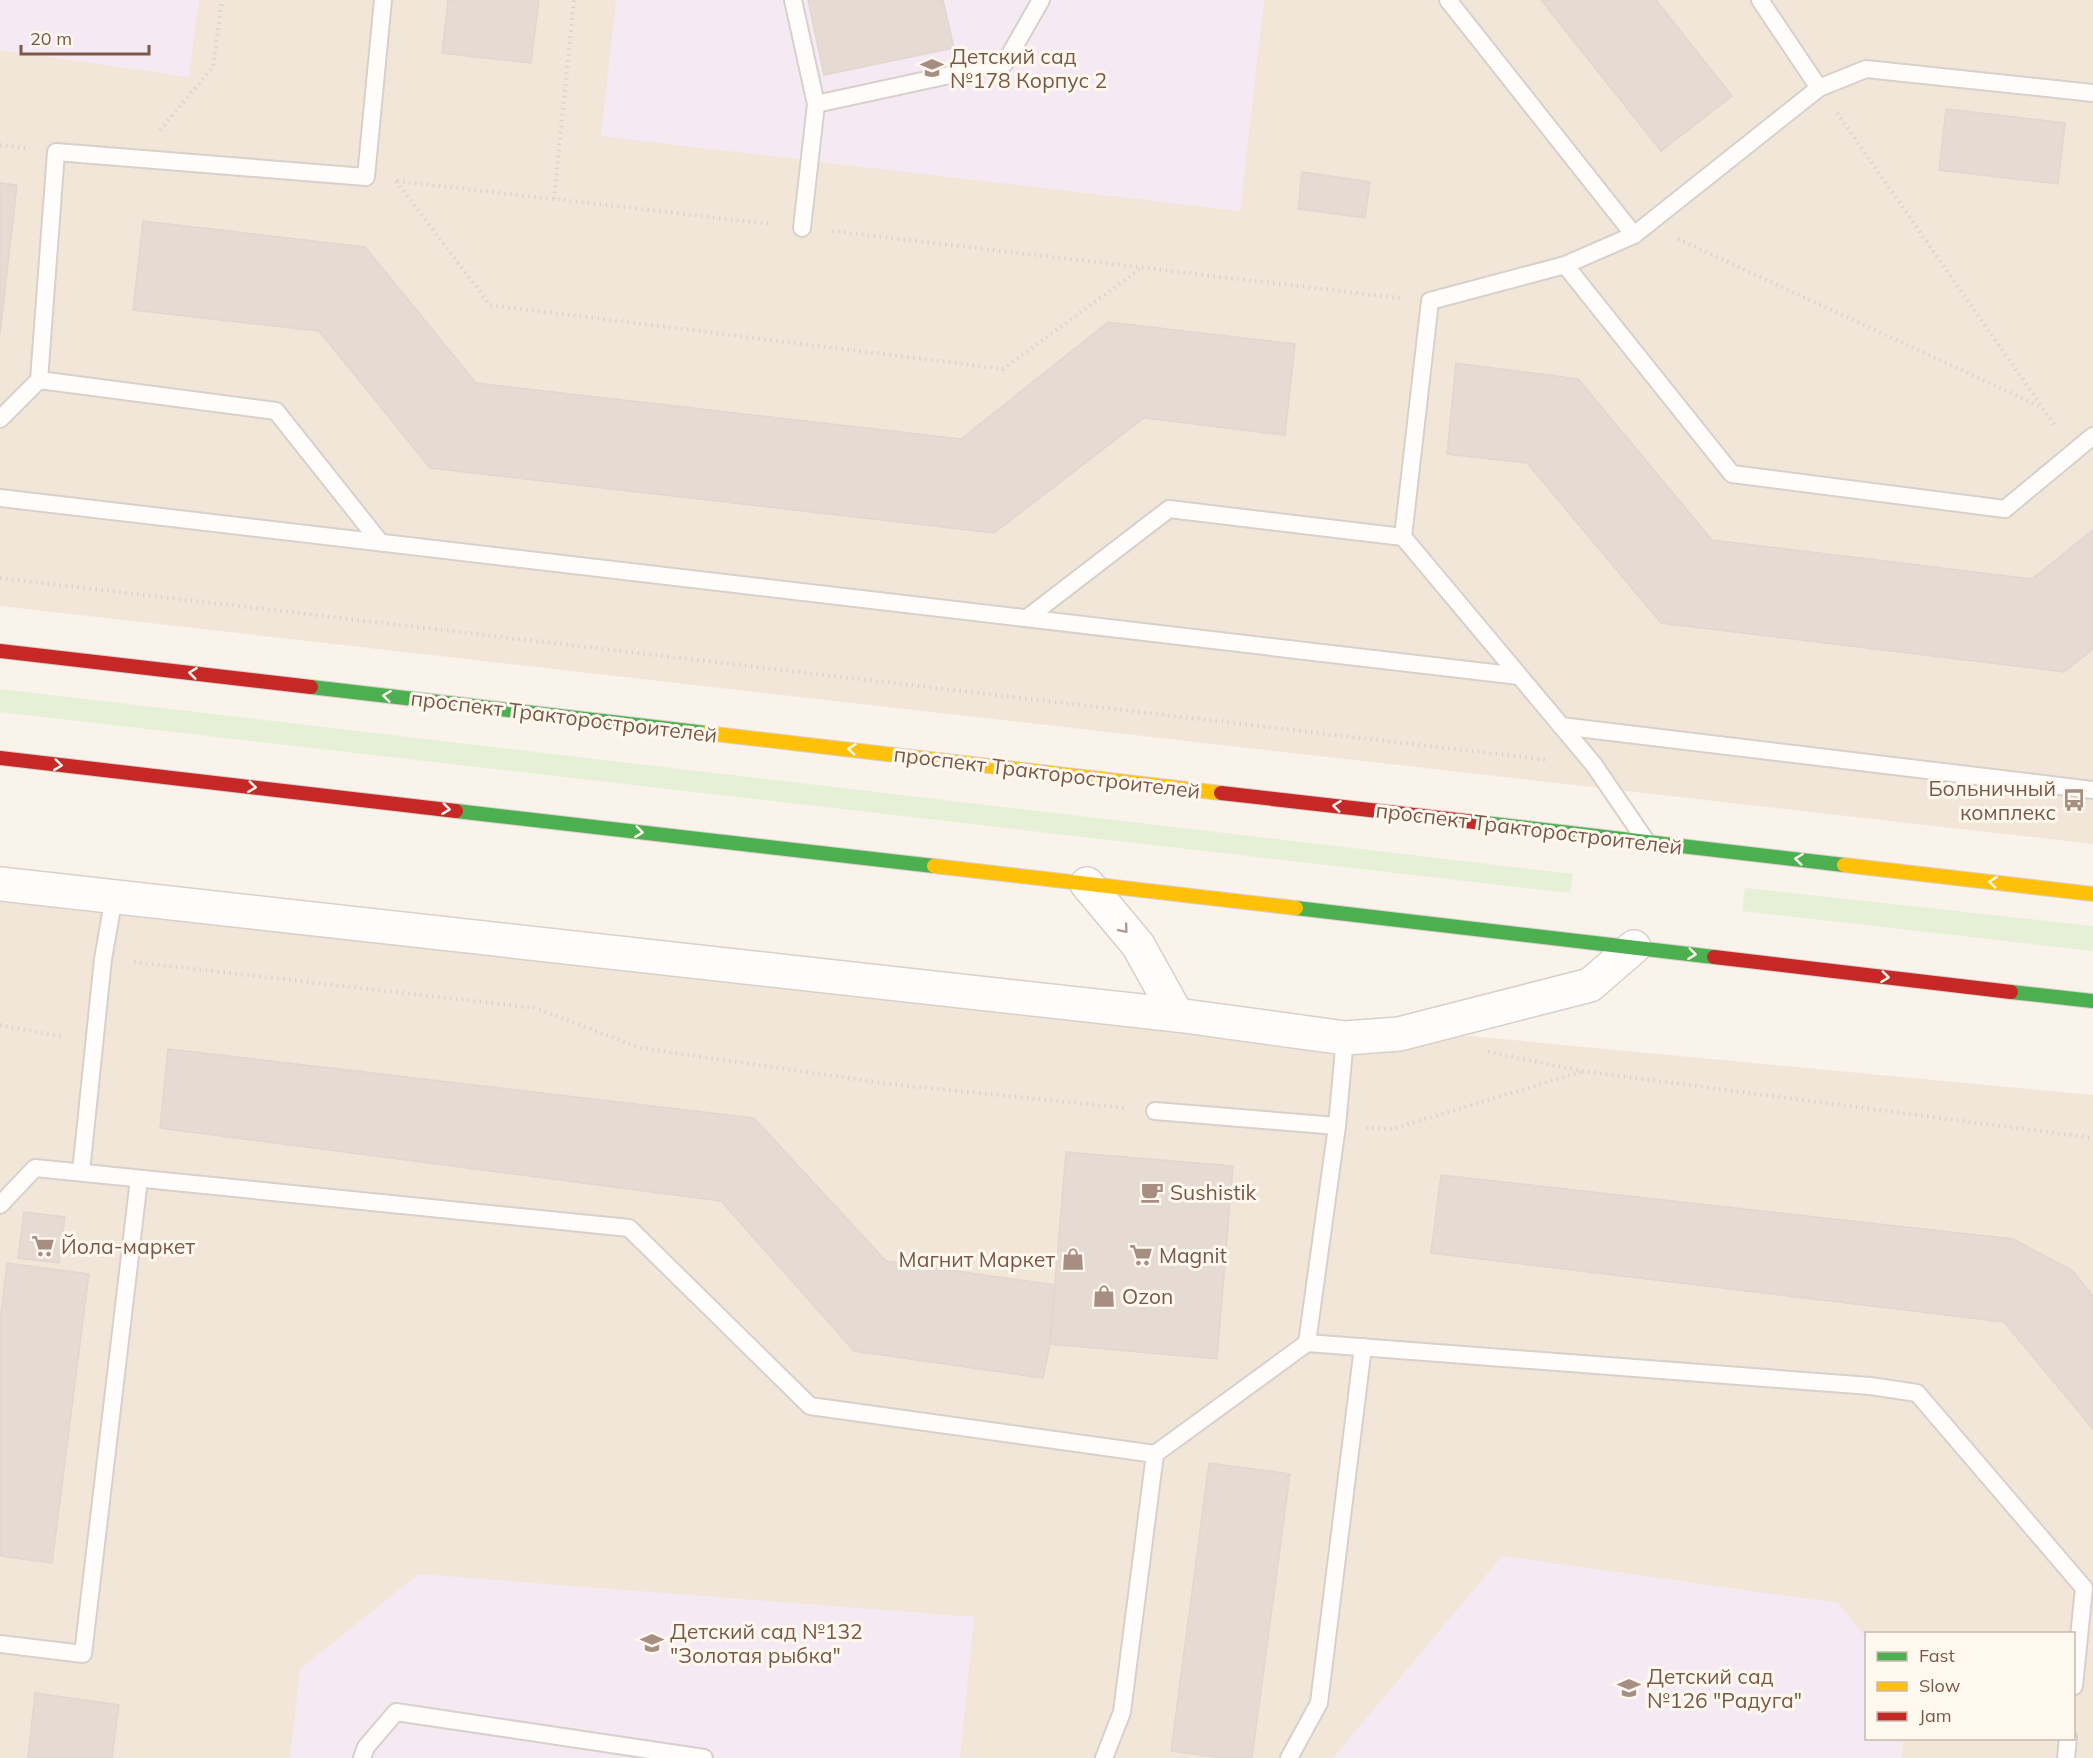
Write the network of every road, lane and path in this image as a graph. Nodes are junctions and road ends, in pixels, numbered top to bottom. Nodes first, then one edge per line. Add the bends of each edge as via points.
1 (222, 0) edge
2 (382, 0) edge
3 (574, 0) edge
4 (793, 0) edge
5 (1041, 0) edge
6 (1448, 0) edge
7 (1760, 0) edge
8 (1819, 88) junction
9 (2093, 93) edge
10 (816, 104) junction
11 (136, 158) junction
12 (366, 177) junction
13 (396, 181) junction
14 (554, 199) junction
15 (802, 228) junction
16 (1641, 230) junction
17 (1565, 266) junction
18 (1142, 267) junction
19 (1430, 301) junction
20 (39, 380) junction
21 (2040, 406) junction
22 (0, 418) edge
23 (2093, 436) edge
24 (2075, 450) junction
25 (0, 498) edge
26 (1403, 537) junction
27 (380, 542) junction
28 (0, 578) edge
29 (1027, 618) junction
30 (0, 651) edge
31 (1519, 676) junction
32 (1561, 726) junction
33 (0, 758) edge
34 (1594, 765) junction
35 (2093, 790) edge
36 (1646, 841) junction
37 (0, 884) edge
38 (1087, 884) junction
39 (2093, 886) edge
40 (2051, 889) junction
41 (2093, 894) edge
42 (114, 897) junction
43 (1634, 947) junction
44 (103, 959) junction
45 (2093, 1001) edge
46 (1177, 1016) junction
47 (0, 1026) edge
48 (1345, 1038) junction
49 (95, 1042) junction
50 (1479, 1050) dead end
51 (1582, 1071) junction
52 (1155, 1111) joint
53 (1337, 1126) junction
54 (2093, 1138) edge
55 (81, 1172) junction
56 (139, 1179) junction
57 (0, 1204) edge
58 (1306, 1343) junction
59 (1363, 1347) junction
60 (1155, 1454) junction
61 (0, 1644) edge
62 (2075, 1668) edge
63 (2068, 1740) edge
64 (362, 1758) edge
65 (704, 1758) edge
66 (1104, 1758) edge
67 (1289, 1758) edge
68 (2066, 1758) edge

1 - 11 path via 213,67
2 - 12 lane
3 - 14 path
4 - 10 lane
5 - 10 lane via 1005,63
6 - 16 lane
7 - 8 lane
8 - 9 lane via 1866,69
8 - 16 lane
8 - 21 path
10 - 15 lane
11 - 12 lane
11 - 20 lane via 56,152
12 - 13 path
13 - 14 path
13 - 18 path via 490,305 1002,369
14 - 15 path
15 - 18 path
16 - 17 lane
16 - 21 path
17 - 19 lane
17 - 24 lane via 1732,474 2005,508
18 - 19 path
19 - 26 lane
20 - 22 lane
20 - 27 lane via 276,411
21 - 24 path
23 - 24 lane
25 - 27 lane
26 - 29 lane via 1169,509
26 - 31 lane
27 - 29 lane
28 - 34 path
29 - 31 lane
36 -> 30 main road, проспект Тракторостроителей
31 - 32 lane
32 - 34 lane
32 - 35 lane
33 -> 38 main road
34 - 36 lane
40 -> 36 main road, проспект Тракторостроителей
37 - 42 street
38 - 43 main road
38 -> 46 street via 1138,945
39 - 40 street
40 - 41 main road, проспект Тракторостроителей
42 - 44 lane
42 - 46 street
43 -> 45 main road
43 - 48 street via 1590,985 1399,1034
44 - 49 lane
44 - 52 path via 535,1008 641,1048 890,1084
46 - 48 street
47 - 49 path
48 - 53 lane
49 - 55 lane
50 - 51 path
51 - 53 path via 1392,1129
51 - 54 path
52 - 53 lane
53 - 58 lane
55 - 56 lane
55 - 57 lane via 35,1168
56 - 60 lane via 629,1228 810,1406
56 - 61 lane via 83,1654
58 - 59 lane
58 - 60 lane
59 - 62 lane via 1870,1386 1917,1393 2084,1588
59 - 67 lane via 1319,1703
60 - 66 lane via 1122,1712
63 - 68 lane
64 - 65 lane via 366,1747 396,1712

